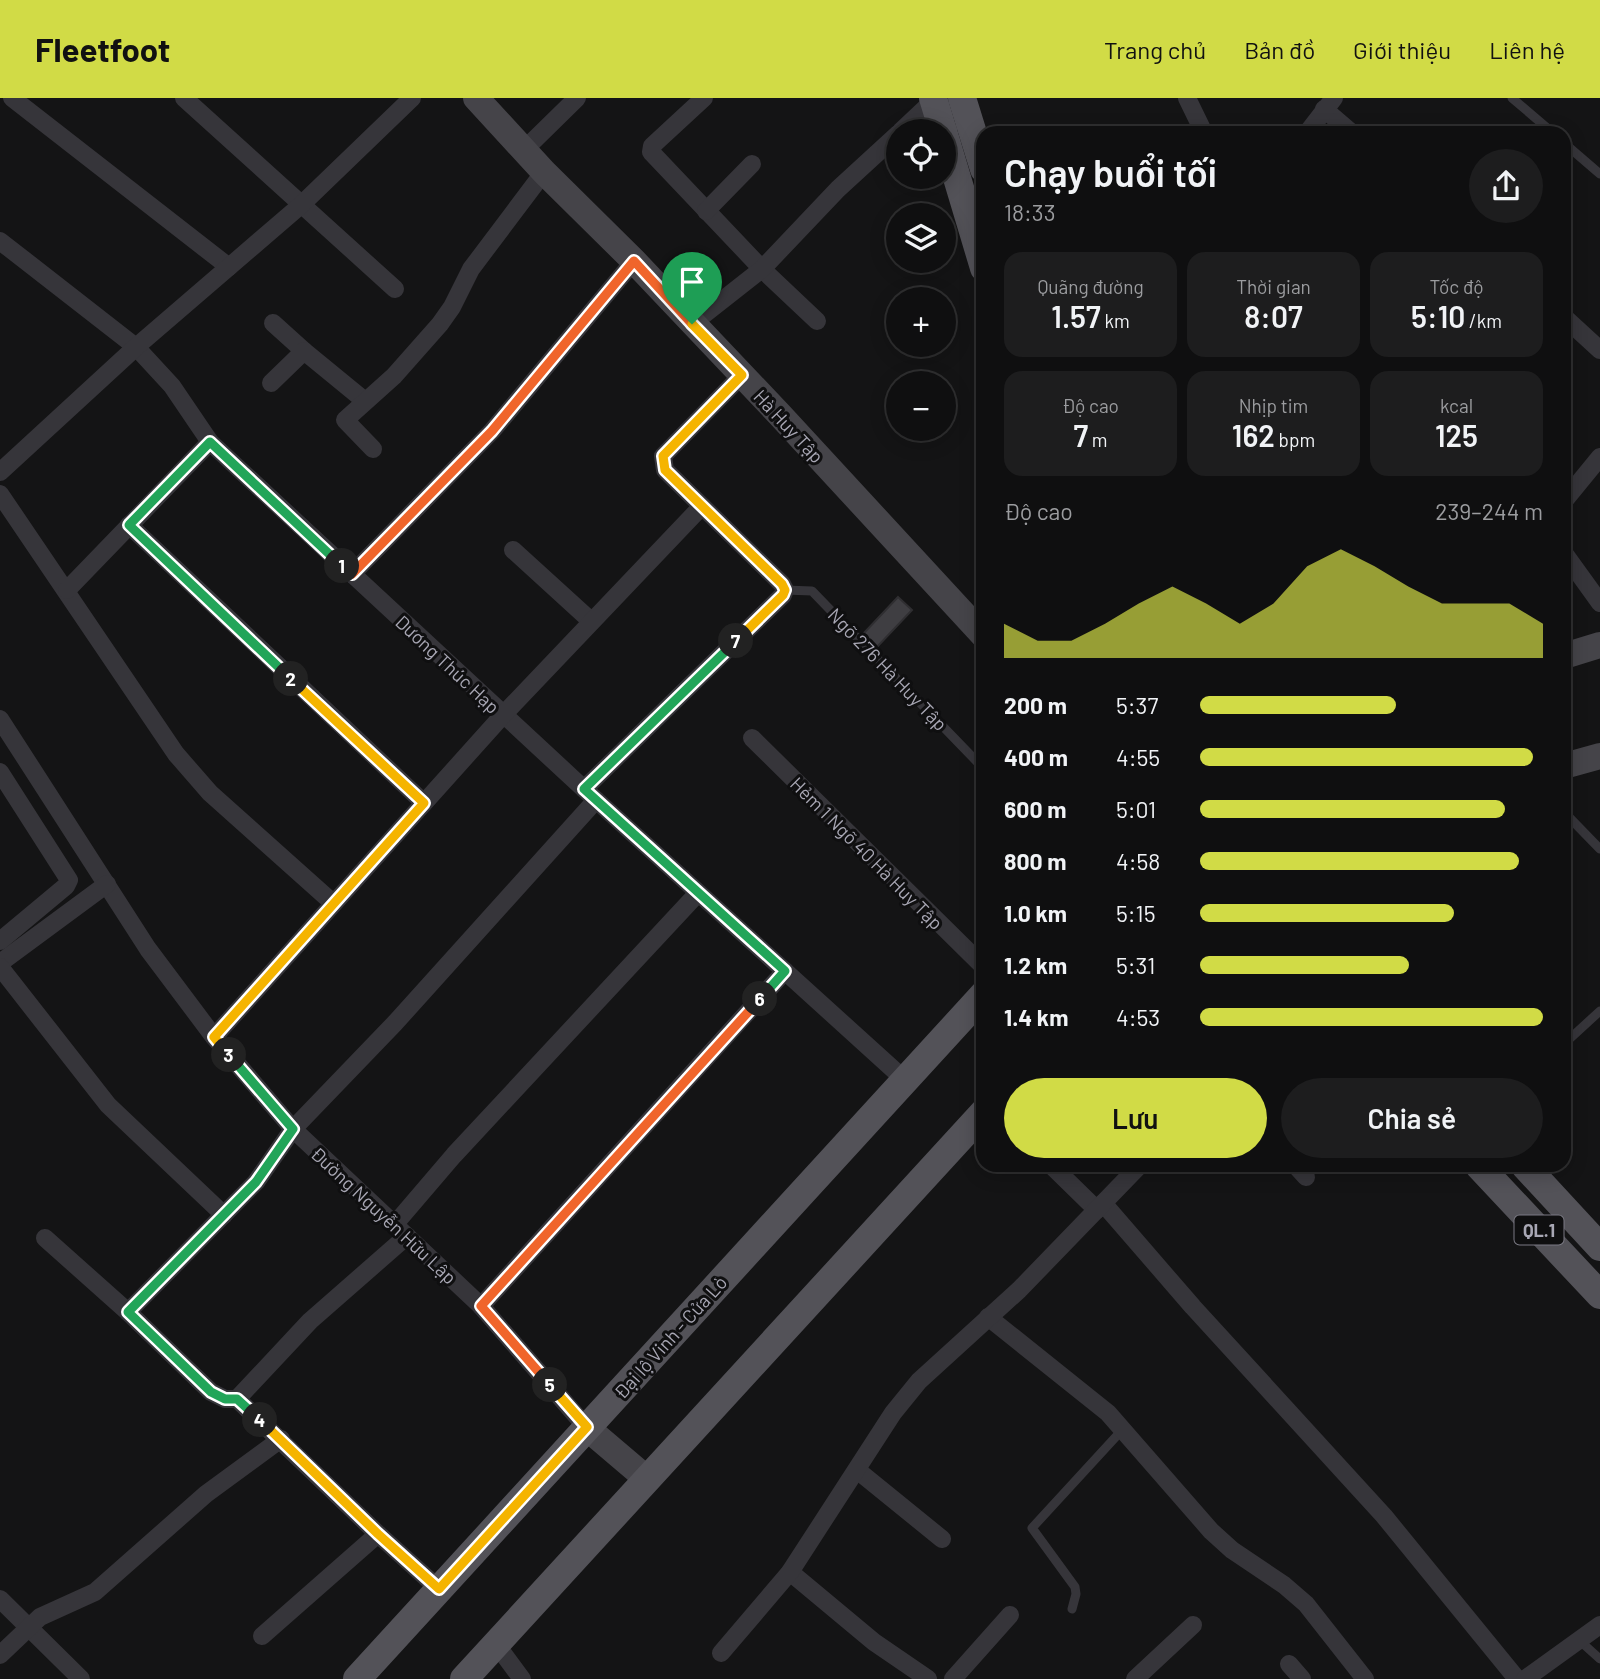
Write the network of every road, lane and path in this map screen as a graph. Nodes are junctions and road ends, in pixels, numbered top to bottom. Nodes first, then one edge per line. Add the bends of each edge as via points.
1 (4, 98) edge
2 (12, 98) edge
3 (184, 98) edge
4 (412, 98) edge
5 (475, 98) edge
6 (578, 98) edge
7 (704, 98) edge
8 (962, 98) edge
9 (1187, 98) edge
10 (1512, 98) edge
11 (934, 99) edge
12 (0, 102) edge
13 (1329, 104) edge
14 (913, 119) edge
15 (940, 119) edge
16 (1201, 126) edge
17 (1312, 126) edge
18 (1346, 126) edge
19 (1545, 126) edge
20 (976, 143) edge
21 (886, 145) edge
22 (524, 149) junction
23 (1571, 149) edge
24 (752, 164) dead end
25 (544, 172) junction
26 (956, 174) edge
27 (1600, 174) edge
28 (301, 205) junction
29 (706, 211) junction
30 (0, 241) edge
31 (976, 241) edge
32 (634, 261) junction
33 (229, 267) junction
34 (762, 269) junction
35 (395, 289) dead end
36 (817, 321) dead end
37 (273, 323) dead end
38 (1571, 323) edge
39 (692, 324) junction
40 (136, 347) junction
41 (1600, 350) edge
42 (304, 351) junction
43 (742, 375) junction
44 (271, 383) dead end
45 (365, 401) junction
46 (210, 442) junction
47 (373, 449) dead end
48 (1600, 457) edge
49 (0, 472) edge
50 (1571, 492) edge
51 (0, 494) edge
52 (702, 506) junction
53 (129, 525) junction
54 (513, 550) dead end
55 (1571, 563) edge
56 (352, 574) junction
57 (67, 590) junction
58 (785, 590) junction
59 (1600, 603) edge
60 (591, 621) junction
61 (976, 627) edge
62 (1600, 645) edge
63 (1571, 654) edge
64 (503, 715) junction
65 (0, 719) edge
66 (752, 737) dead end
67 (1600, 756) edge
68 (976, 761) edge
69 (1571, 764) edge
70 (0, 772) edge
71 (590, 795) junction
72 (424, 803) junction
73 (1571, 819) edge
74 (1600, 849) edge
75 (107, 884) junction
76 (698, 893) junction
77 (333, 903) junction
78 (0, 941) edge
79 (976, 959) edge
80 (0, 965) edge
81 (785, 971) junction
82 (976, 1003) edge
83 (1600, 1011) edge
84 (214, 1037) junction
85 (1571, 1038) edge
86 (905, 1080) junction
87 (976, 1121) edge
88 (293, 1129) junction
89 (1059, 1172) edge
90 (1133, 1172) edge
91 (1485, 1172) edge
92 (1531, 1172) edge
93 (1100, 1207) junction
94 (224, 1215) junction
95 (401, 1230) junction
96 (45, 1238) dead end
97 (1600, 1247) edge
98 (1600, 1295) edge
99 (481, 1306) junction
100 (128, 1312) junction
101 (988, 1317) junction
102 (237, 1399) junction
103 (587, 1427) junction
104 (1123, 1429) junction
105 (281, 1439) junction
106 (857, 1470) junction
107 (647, 1479) junction
108 (378, 1534) junction
109 (942, 1539) dead end
110 (790, 1572) junction
111 (439, 1589) junction
112 (0, 1600) edge
113 (1072, 1609) dead end
114 (1010, 1615) dead end
115 (1193, 1625) dead end
116 (1600, 1625) edge
117 (27, 1628) junction
118 (262, 1636) dead end
119 (1580, 1641) junction
120 (496, 1644) junction
121 (720, 1653) dead end
122 (0, 1655) edge
123 (1600, 1659) edge
124 (1289, 1664) dead end
125 (81, 1679) edge
126 (356, 1679) edge
127 (464, 1679) edge
128 (522, 1679) edge
129 (928, 1679) edge
130 (953, 1679) edge
131 (1135, 1679) edge
132 (1302, 1679) edge
133 (1365, 1679) edge
134 (1517, 1679) edge
135 (1525, 1679) edge

1 - 12 street
2 - 33 street
3 - 28 street
4 - 28 street
5 - 22 main road, Hà Huy Tập
6 - 22 street
7 - 29 street via 650,150
8 - 20 main road
9 - 16 street
10 - 19 lane
11 - 14 street
11 - 15 main road
13 - 17 street
13 - 18 street
21 - 34 street
22 - 25 main road, Hà Huy Tập
23 - 27 lane
24 - 29 street
25 - 32 main road, Hà Huy Tập
25 - 45 street via 471,269 440,324
26 - 31 main road
28 - 33 street
28 - 35 street
29 - 34 street
30 - 40 street, Dương Thúc Hạp
32 - 39 main road, Hà Huy Tập
32 - 56 street via 492,431
33 - 40 street
34 - 36 street
34 - 39 street
37 - 42 street
38 - 41 street
39 - 43 main road, Hà Huy Tập
40 - 46 street, Dương Thúc Hạp via 172,386
40 - 49 street
42 - 44 street
42 - 45 street
43 - 52 street via 663,456 665,470
43 - 61 main road, Hà Huy Tập
45 - 47 street via 345,420
46 - 53 street
46 - 56 street, Dương Thúc Hạp
48 - 50 street
51 - 57 street
52 - 58 street
52 - 60 street
53 - 57 street
53 - 72 street
54 - 60 street
55 - 59 street
56 - 64 street, Dương Thúc Hạp
57 - 77 street via 189,770
58 - 68 lane, Ngõ 276 Hà Huy Tập via 813,590
58 - 71 street
60 - 64 street
62 - 63 main road
64 - 71 street, Dương Thúc Hạp
64 - 72 street
65 - 75 street, Đường Nguyễn Hữu Lập
66 - 79 street, Hẻm 1 Ngõ 40 Hà Huy Tập
67 - 69 main road
70 - 78 street via 69,880
71 - 76 street, Dương Thúc Hạp
71 - 88 street via 395,1023
72 - 77 street
73 - 74 lane
75 - 80 street
75 - 84 street, Đường Nguyễn Hữu Lập via 148,950
76 - 81 street, Dương Thúc Hạp
76 - 95 street via 454,1155
77 - 84 street
80 - 94 street via 108,1105
81 - 86 street, Dương Thúc Hạp
81 - 99 street
82 - 86 main road, Đại lộ Vinh - Cửa Lò
83 - 85 lane
84 - 88 street, Đường Nguyễn Hữu Lập
86 - 103 main road, Đại lộ Vinh - Cửa Lò
87 - 107 main road
88 - 94 street via 256,1182
88 - 95 street, Đường Nguyễn Hữu Lập
89 - 93 street
90 - 93 street
91 - 98 main road, QL.1
92 - 97 main road, QL.1
93 - 101 street
93 - 134 street via 1384,1516
94 - 100 street
95 - 99 street, Đường Nguyễn Hữu Lập
95 - 102 street
96 - 100 street
99 - 103 street, Đường Nguyễn Hữu Lập
100 - 102 street via 211,1392
101 - 104 street
101 - 106 street via 919,1381
102 - 105 street
103 - 107 main road
103 - 111 main road, Đại lộ Vinh - Cửa Lò
104 - 113 lane via 1032,1528 1075,1587
104 - 133 street via 1211,1531 1306,1604
105 - 108 street
105 - 117 street via 206,1494 95,1592 49,1612
106 - 109 street
106 - 110 street
107 - 120 main road
108 - 111 street
108 - 118 street
110 - 121 street
110 - 129 street via 874,1642
111 - 126 main road, Đại lộ Vinh - Cửa Lò
112 - 117 street
114 - 130 street
115 - 131 street
116 - 119 street
117 - 122 street
117 - 125 street
119 - 123 lane
119 - 135 street
120 - 127 main road
120 - 128 street
124 - 132 street

